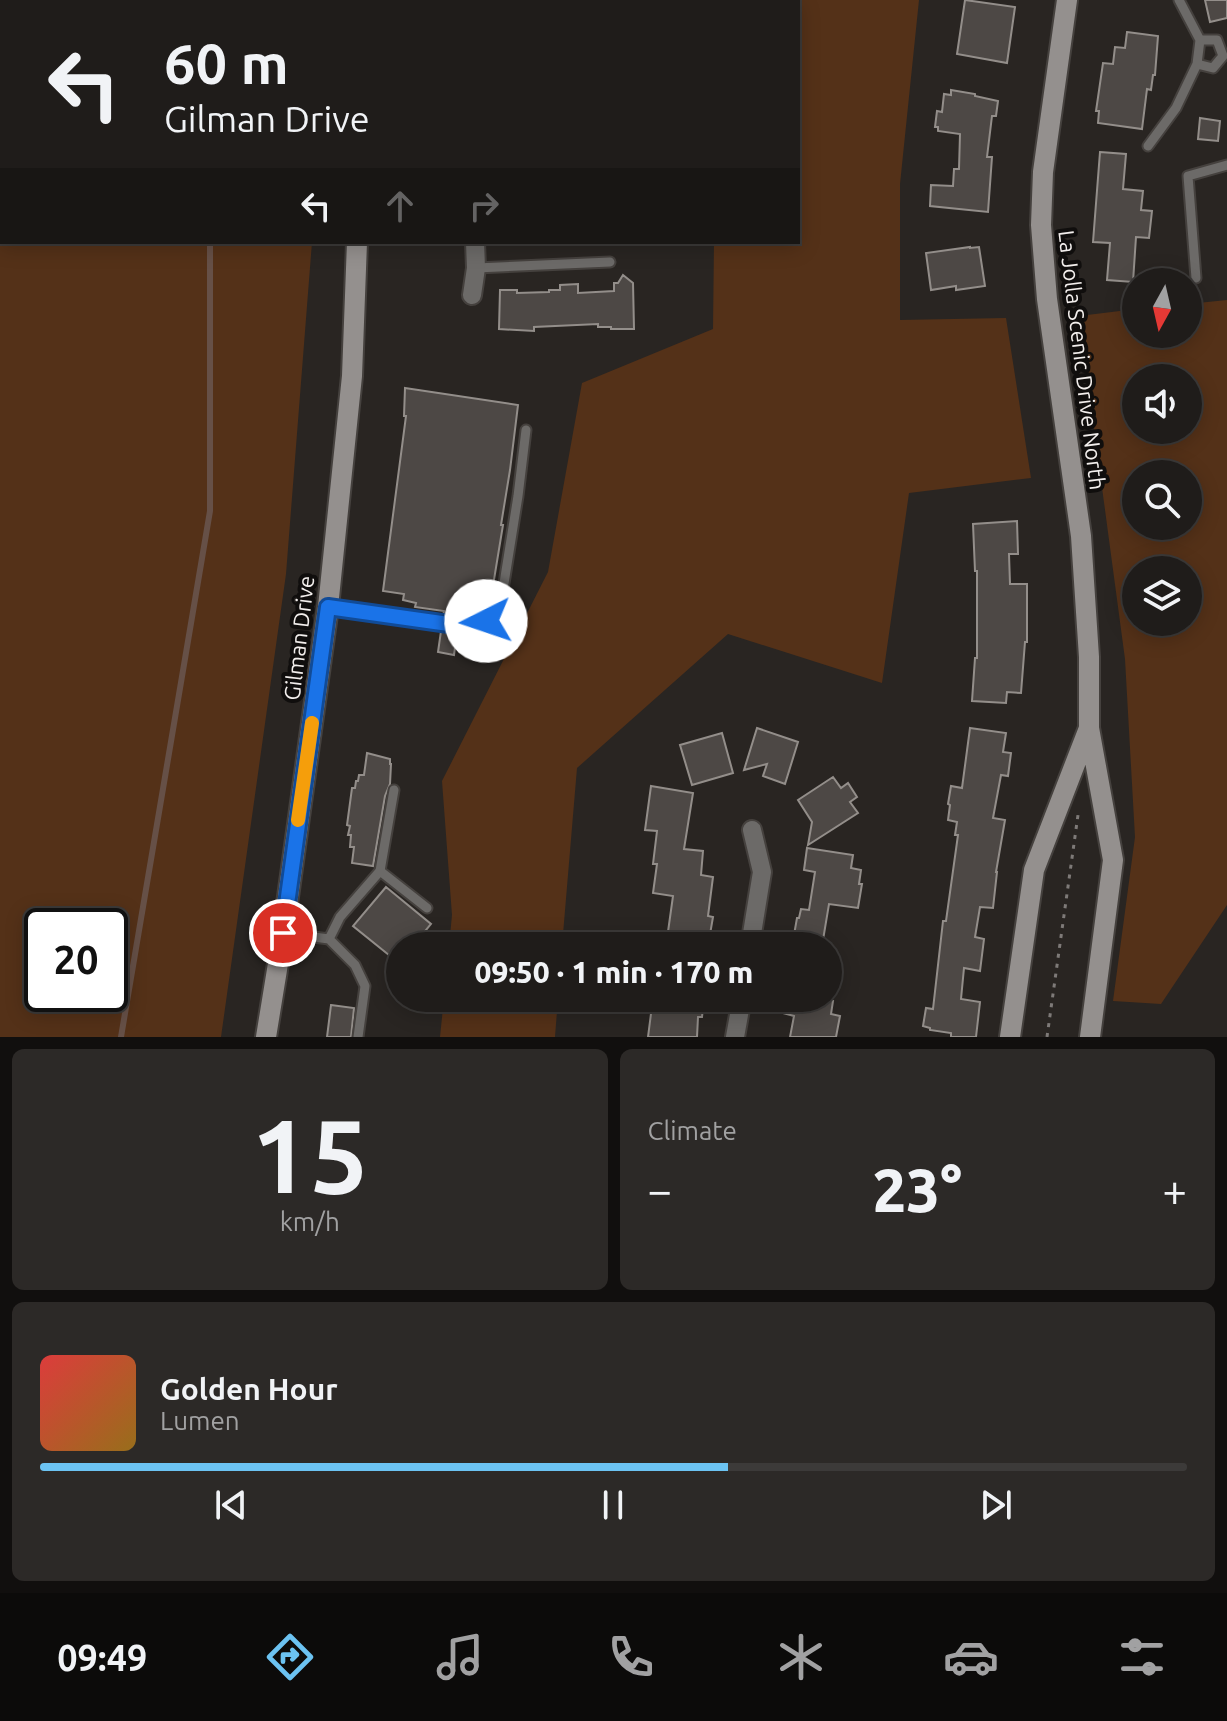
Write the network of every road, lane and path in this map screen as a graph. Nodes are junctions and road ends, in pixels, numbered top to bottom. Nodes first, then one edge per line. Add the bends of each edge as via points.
1 (1067, 0) edge
2 (1179, 0) edge
3 (1200, 40) junction
4 (1197, 64) junction
5 (1148, 146) dead end
6 (1227, 165) edge
7 (357, 244) edge
8 (475, 244) edge
9 (610, 262) dead end
10 (476, 268) junction
11 (1195, 268) edge
12 (472, 295) dead end
13 (526, 430) dead end
14 (328, 607) junction
15 (1089, 728) junction
16 (394, 790) dead end
17 (1079, 805) dead end
18 (752, 830) dead end
19 (380, 871) junction
20 (427, 908) dead end
21 (752, 932) edge
22 (283, 933) junction
23 (329, 939) junction
24 (739, 1012) edge
25 (266, 1037) edge
26 (358, 1037) edge
27 (735, 1037) edge
28 (1010, 1037) edge
29 (1047, 1037) edge
30 (1090, 1037) edge

1 - 15 main road, La Jolla Scenic Drive North via 1043,172 1041,225 1081,536
2 - 3 lane
3 - 4 lane
3 - 4 lane via 1217,40 1223,56 1213,68
4 - 5 lane via 1176,108
6 - 11 lane via 1188,176
7 - 14 main road, Gilman Drive via 352,376
8 - 10 street
9 - 10 lane
10 - 12 street
13 - 14 lane via 501,602 486,621 470,627
14 - 22 main road, Gilman Drive
15 - 28 main road, La Jolla Scenic Drive North via 1034,870
15 - 30 main road, La Jolla Scenic Drive North via 1113,860
16 - 19 lane
17 - 29 path
18 - 21 street via 762,872
19 - 20 lane
19 - 23 lane via 340,917
22 - 23 lane
22 - 25 main road, Gilman Drive
23 - 26 lane via 355,965 365,986
24 - 27 street

